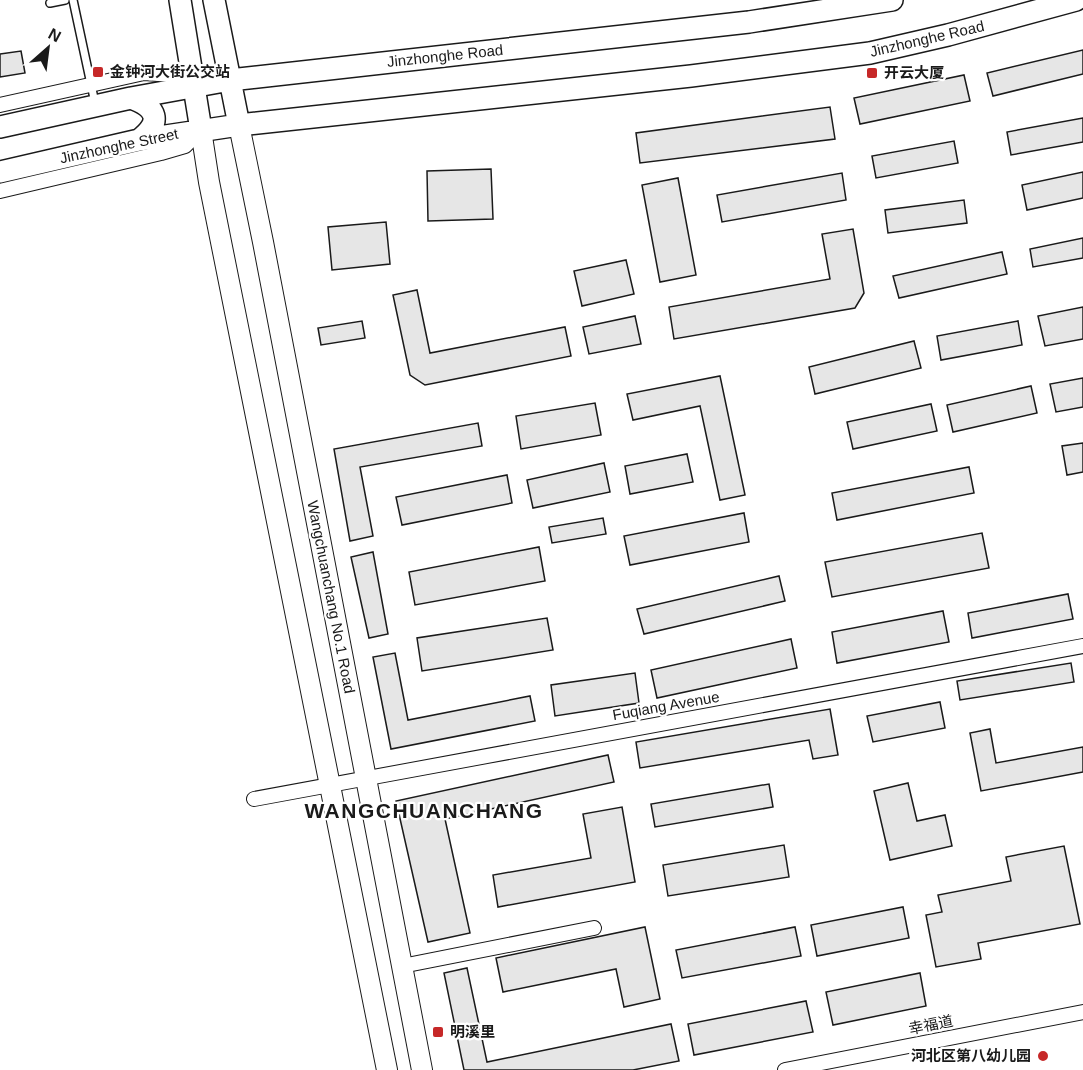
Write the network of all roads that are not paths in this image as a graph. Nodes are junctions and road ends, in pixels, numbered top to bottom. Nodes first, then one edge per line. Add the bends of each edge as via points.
1 (64, 0) edge
2 (74, 0) edge
3 (180, 0) edge
4 (214, 0) edge
5 (891, 0) edge
6 (1076, 0) edge
7 (50, 3) dead end
8 (230, 80) junction
9 (91, 84) junction
10 (194, 85) junction
11 (131, 98) junction
12 (0, 105) edge
13 (96, 105) junction
14 (239, 125) junction
15 (0, 127) edge
16 (201, 130) junction
17 (139, 140) junction
18 (0, 172) edge
19 (0, 191) edge
20 (1083, 646) edge
21 (366, 779) junction
22 (330, 784) junction
23 (254, 798) dead end
24 (594, 928) dead end
25 (402, 966) junction
26 (1083, 1012) edge
27 (387, 1070) edge
28 (422, 1070) edge
29 (784, 1070) edge

1 - 7 lane
2 - 9 lane
3 - 10 main road
4 - 8 main road
5 - 8 main road, Jinzhonghe Road via 749,22
6 - 14 main road, Jinzhonghe Road via 870,52 680,78
8 - 10 main road, Jinzhonghe Road
8 - 14 main road
9 - 10 street via 144,73 172,75
9 - 12 street
9 - 13 lane
10 - 11 main road, Jinzhonghe Road
10 - 16 main road
11 - 13 main road, Jinzhonghe Road
11 - 17 main road via 154,113 152,129
13 - 15 main road, Jinzhonghe Road
14 - 16 main road, Jinzhonghe Street
14 - 21 main road, Wangchuanchang No.1 Road
16 - 17 main road, Jinzhonghe Street
16 - 19 street via 184,146 162,153
16 - 22 main road
17 - 18 main road, Jinzhonghe Street
20 - 21 street, Fuqiang Avenue
21 - 22 street, Fuqiang Avenue
21 - 25 main road, Wangchuanchang No.1 Road
22 - 23 street, Fuqiang Avenue
22 - 27 main road
24 - 25 street
25 - 28 main road, Wangchuanchang No.1 Road
26 - 29 street, 幸福道

